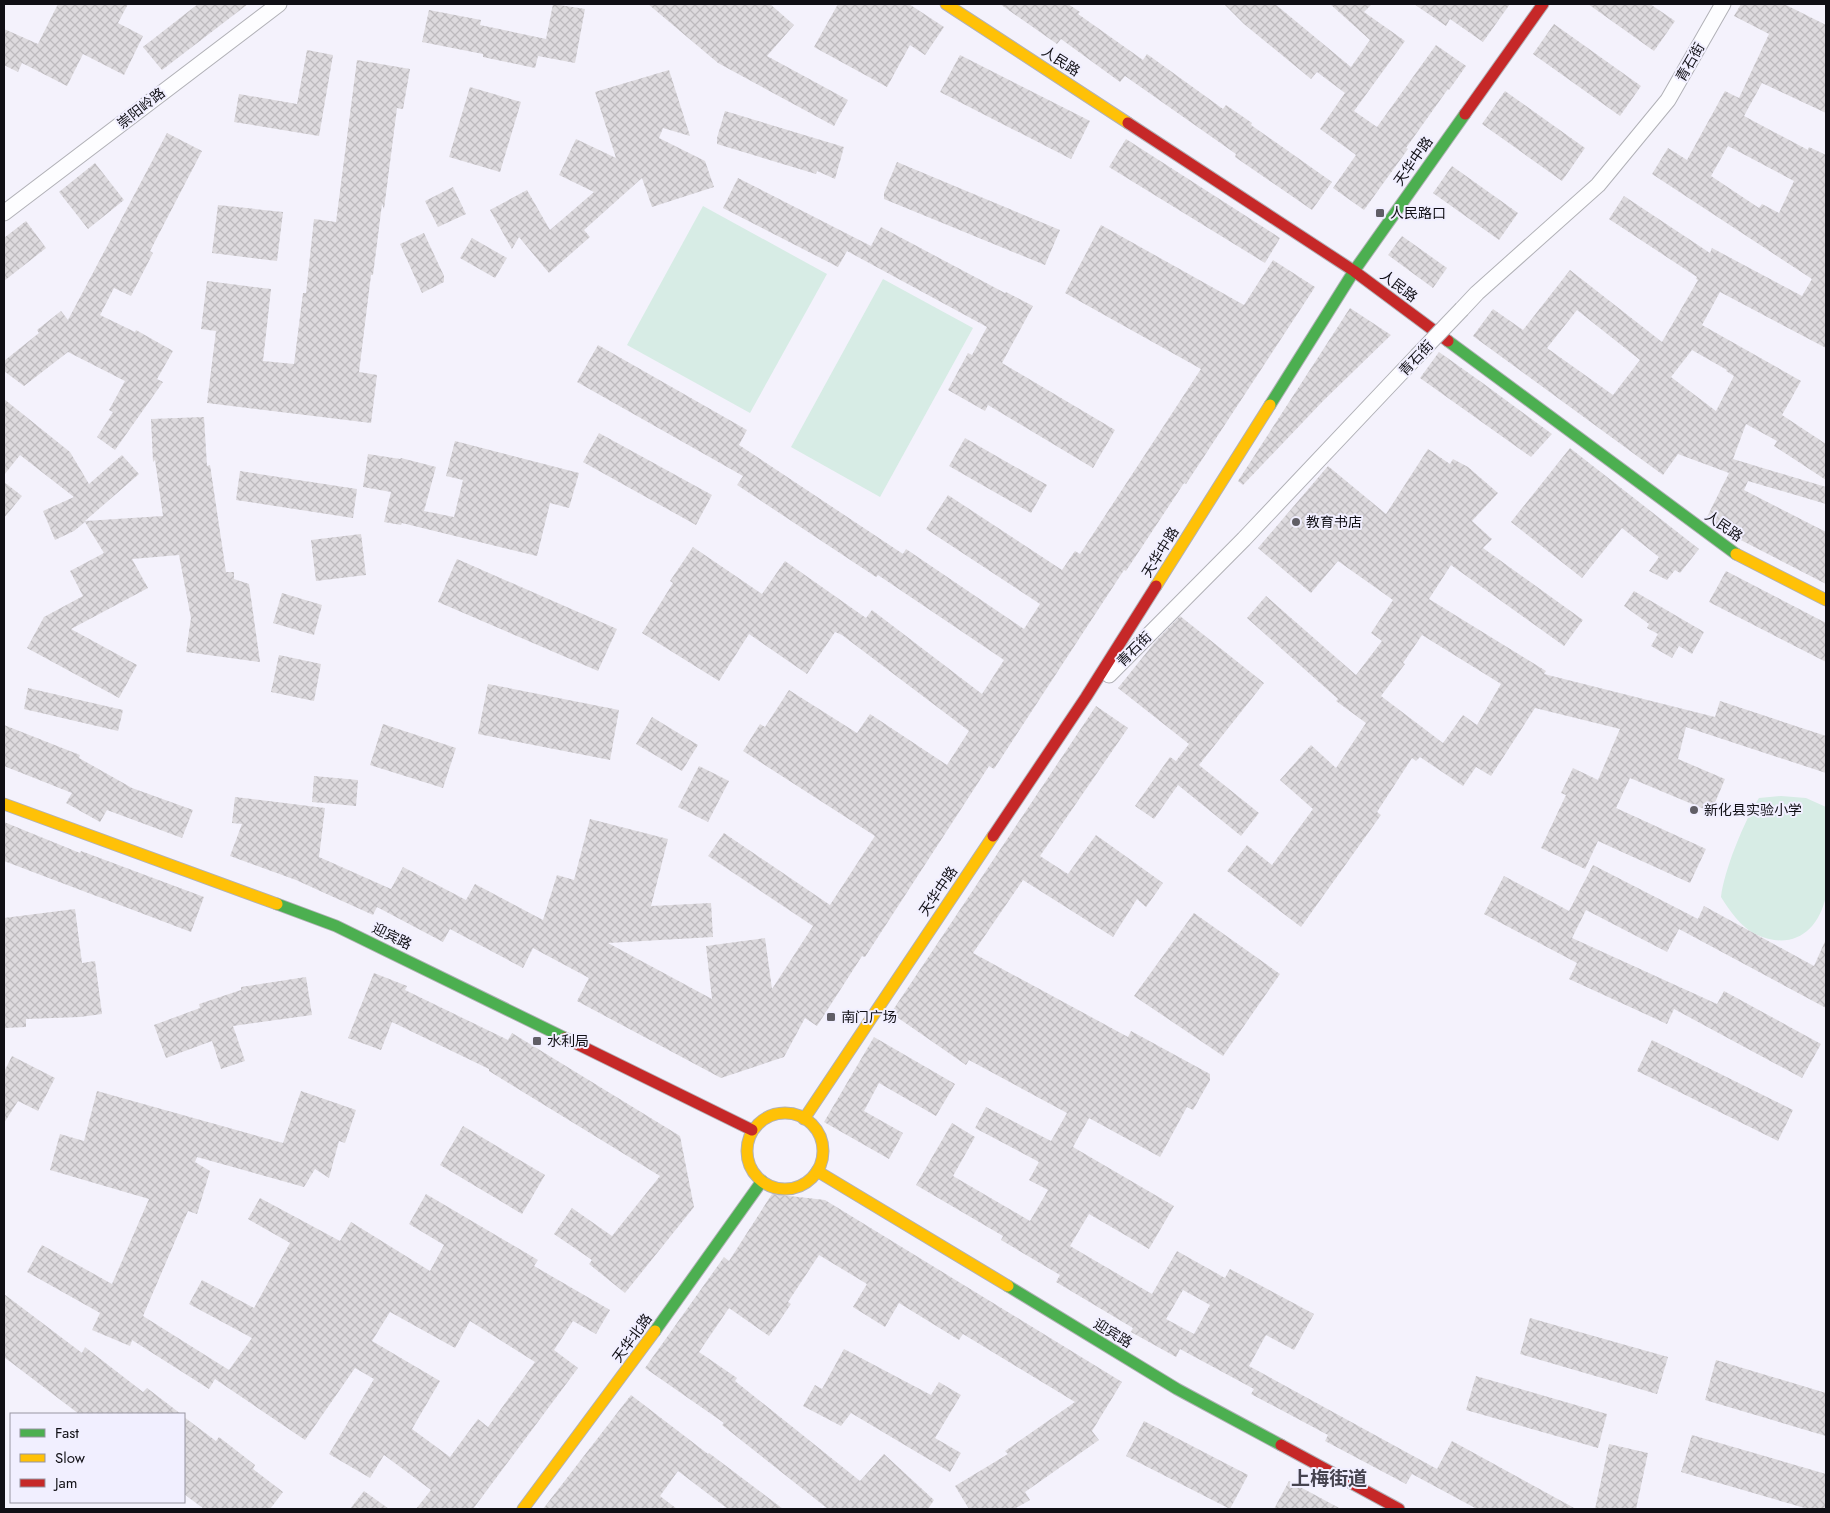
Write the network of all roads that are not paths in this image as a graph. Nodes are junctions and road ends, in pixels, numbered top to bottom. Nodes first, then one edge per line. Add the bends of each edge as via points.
1 (279, 4) edge
2 (946, 4) edge
3 (1543, 4) edge
4 (1723, 4) edge
5 (4, 213) edge
6 (1354, 271) junction
7 (1826, 600) edge
8 (1086, 697) junction
9 (4, 804) edge
10 (804, 1119) junction
11 (752, 1130) junction
12 (817, 1171) junction
13 (762, 1181) junction
14 (523, 1509) edge
15 (1399, 1509) edge

1 - 5 street, 崇阳岭路
2 - 6 street, 人民路
3 - 6 street, 天华中路
4 - 8 street, 青石街, bridge via 1668,100 1598,185 1477,293 1244,539
6 - 7 street, 人民路 via 1732,552
6 - 8 street, 天华中路
8 - 10 street, 天华中路
9 - 11 street, 迎宾路 via 336,926
10 - 11 street via 784,1112 760,1121
10 - 12 street via 817,1130 822,1141 823,1154
11 - 13 street via 746,1155 750,1167
12 - 13 street via 804,1184 792,1188 780,1189
12 - 15 street, 迎宾路 via 1177,1389
13 - 14 street, 天华北路

